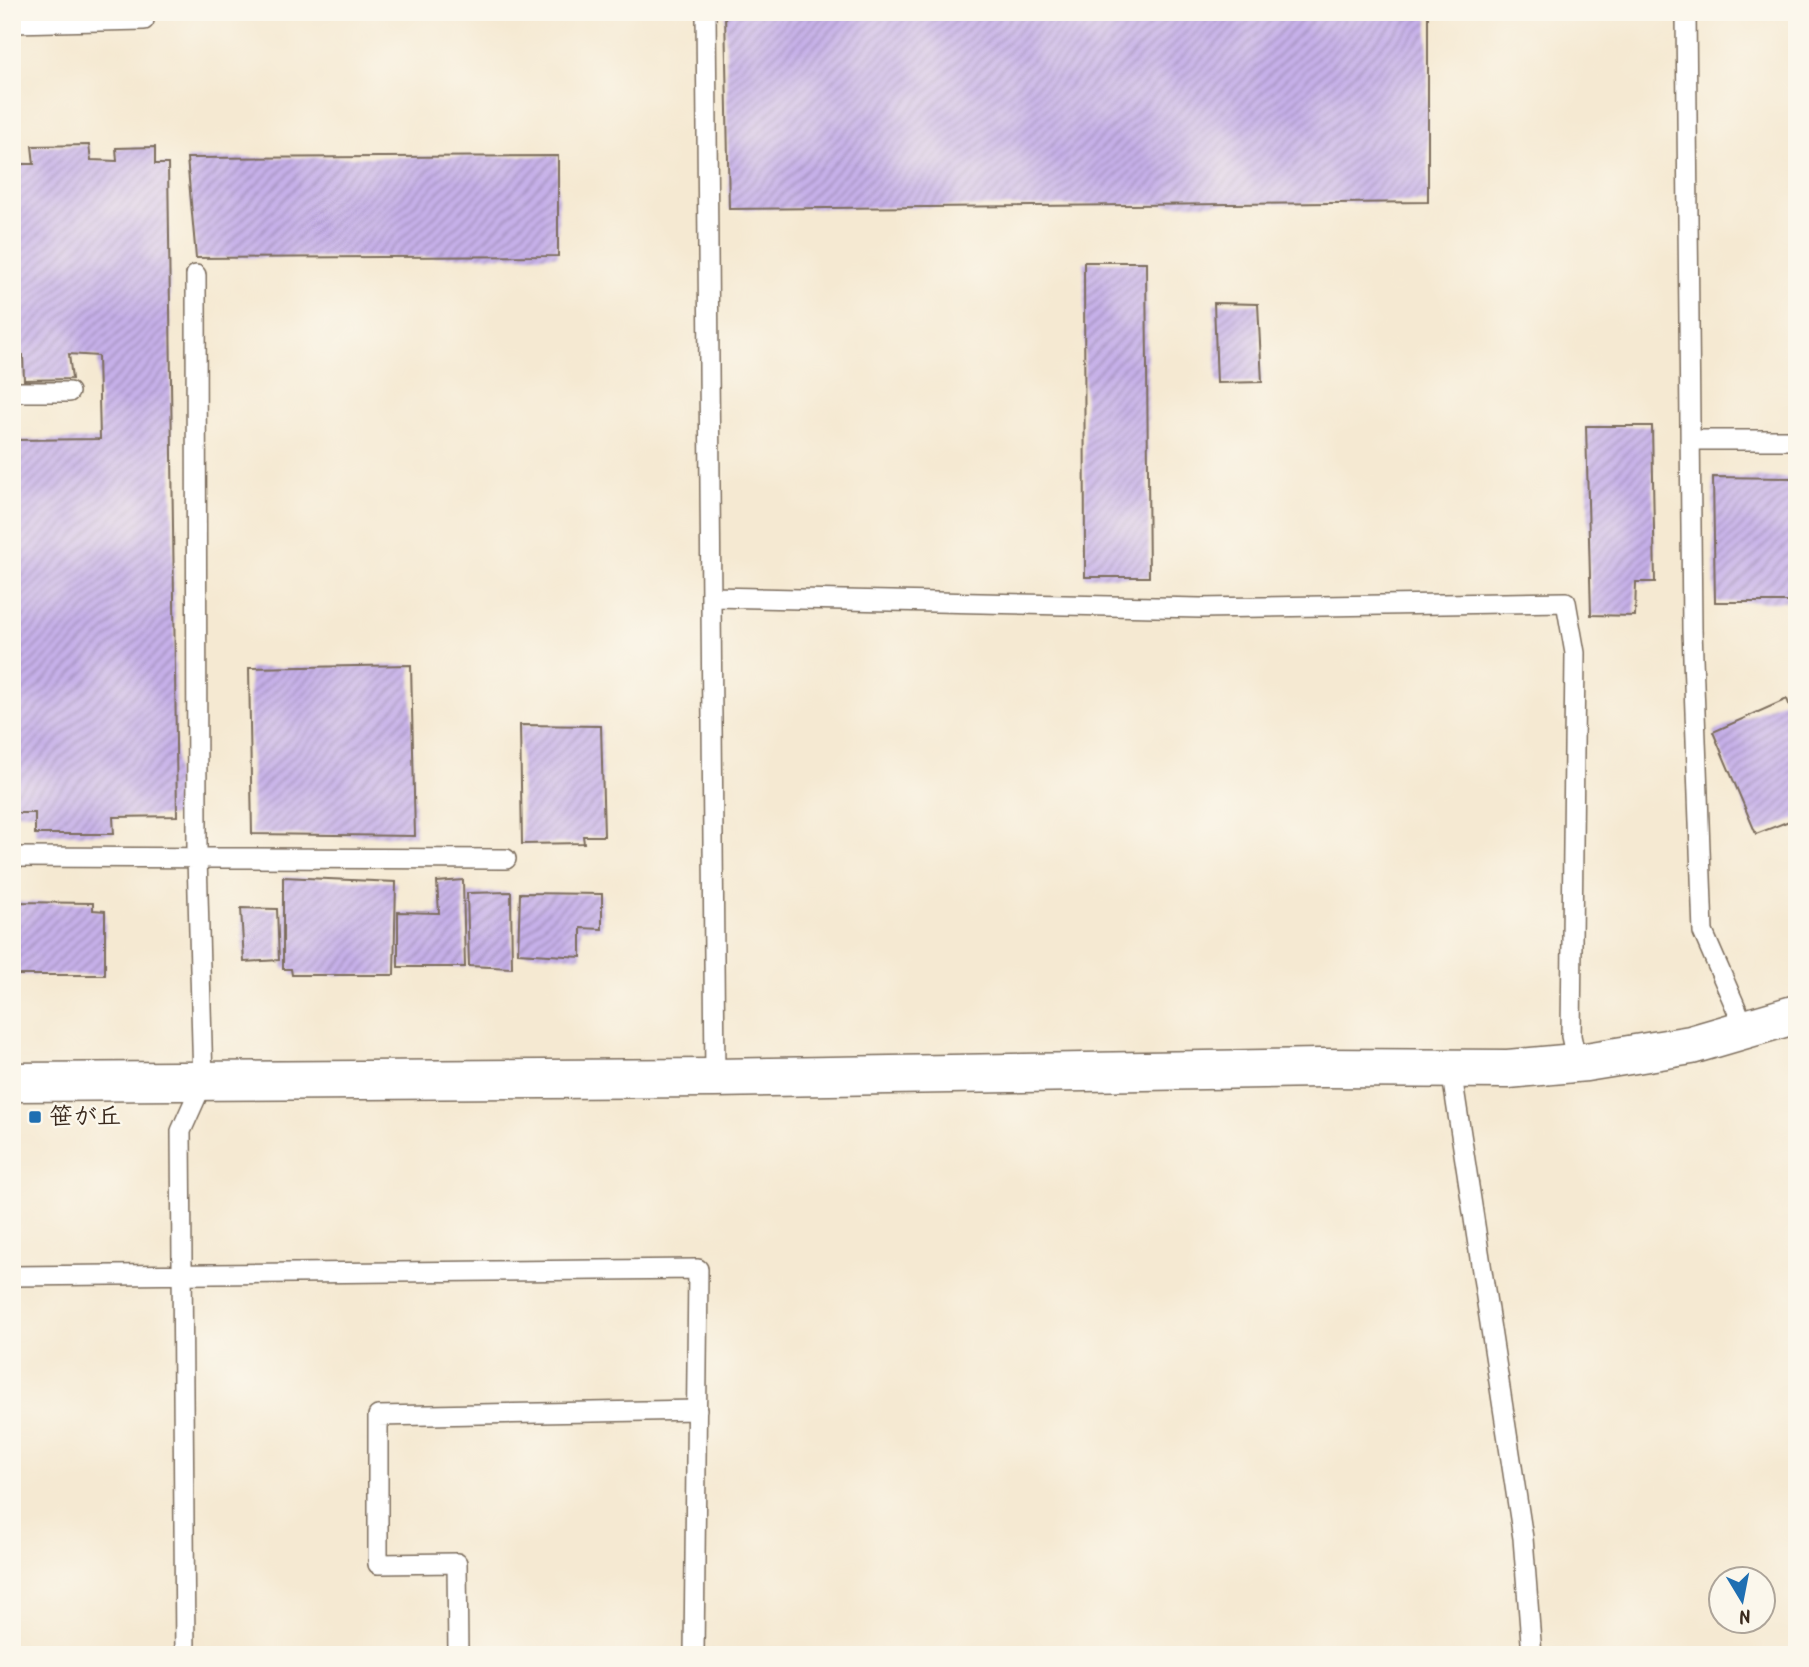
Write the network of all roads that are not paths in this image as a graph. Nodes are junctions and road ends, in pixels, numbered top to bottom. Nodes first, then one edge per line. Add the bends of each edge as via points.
1 (144, 12) edge
2 (706, 12) edge
3 (1686, 12) edge
4 (12, 23) edge
5 (196, 275) dead end
6 (12, 392) edge
7 (69, 392) dead end
8 (1690, 440) junction
9 (1797, 440) edge
10 (712, 597) junction
11 (197, 856) junction
12 (12, 857) edge
13 (506, 859) dead end
14 (1797, 1014) edge
15 (1746, 1031) junction
16 (1577, 1063) junction
17 (1451, 1069) junction
18 (715, 1078) junction
19 (12, 1082) edge
20 (203, 1082) junction
21 (182, 1275) junction
22 (12, 1276) edge
23 (696, 1410) junction
24 (185, 1655) edge
25 (458, 1655) edge
26 (694, 1655) edge
27 (1532, 1655) edge

1 - 4 lane via 144,20
2 - 10 lane
3 - 8 lane
5 - 11 lane
6 - 7 lane
8 - 9 lane
8 - 15 lane via 1703,932
10 - 16 lane via 1200,608 1566,602 1575,653 1571,1036
10 - 18 lane
11 - 12 lane
11 - 13 lane
11 - 20 lane
14 - 15 street
15 - 16 street via 1691,1045
16 - 17 street
17 - 18 street
17 - 27 lane via 1523,1538
18 - 20 street
19 - 20 street
20 - 21 lane via 181,1131
21 - 22 lane
21 - 23 lane via 698,1269
21 - 24 lane
23 - 25 lane via 378,1416 378,1564 457,1563
23 - 26 lane

